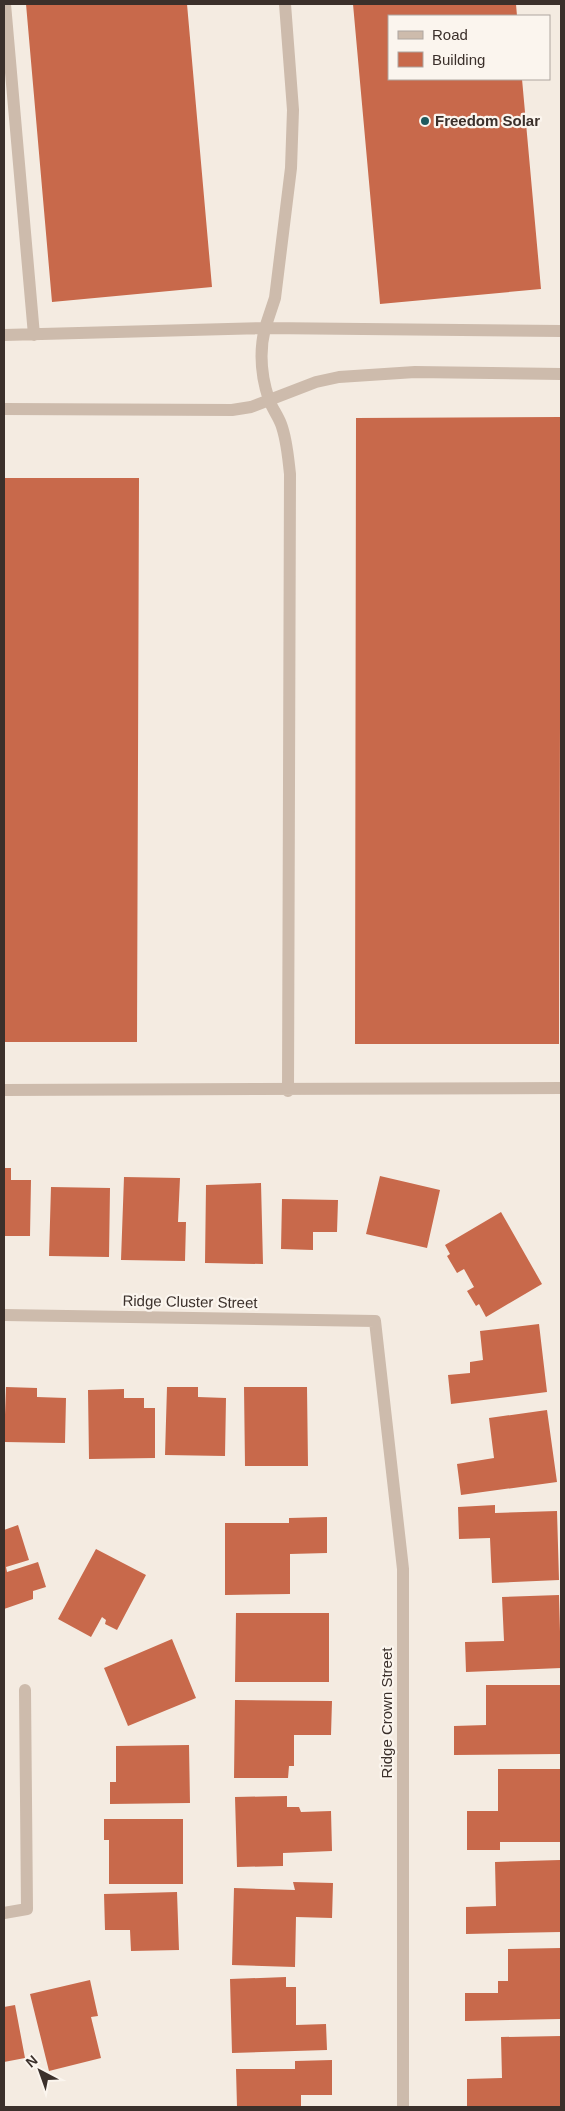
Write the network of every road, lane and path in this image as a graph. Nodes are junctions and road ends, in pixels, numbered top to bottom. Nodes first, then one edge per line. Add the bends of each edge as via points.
1 (5, 4) edge
2 (285, 4) edge
3 (265, 328) junction
4 (561, 331) edge
5 (4, 335) edge
6 (34, 335) junction
7 (561, 374) edge
8 (269, 400) junction
9 (4, 409) edge
10 (561, 1088) edge
11 (4, 1090) edge
12 (288, 1091) junction
13 (4, 1315) edge
14 (375, 1321) joint
15 (25, 1690) dead end
16 (4, 1913) edge
17 (403, 2107) edge

1 - 6 street
2 - 3 street via 293,110 291,168 275,298
3 - 4 street
3 - 6 street
3 - 8 street via 260,348
5 - 6 street
7 - 8 street via 415,372 339,377
8 - 9 street via 232,410
8 - 12 street via 281,425 290,474
10 - 12 street
11 - 12 street
13 - 14 street, Ridge Cluster Street
14 - 17 street, Ridge Crown Street via 403,1569
15 - 16 street via 27,1909

